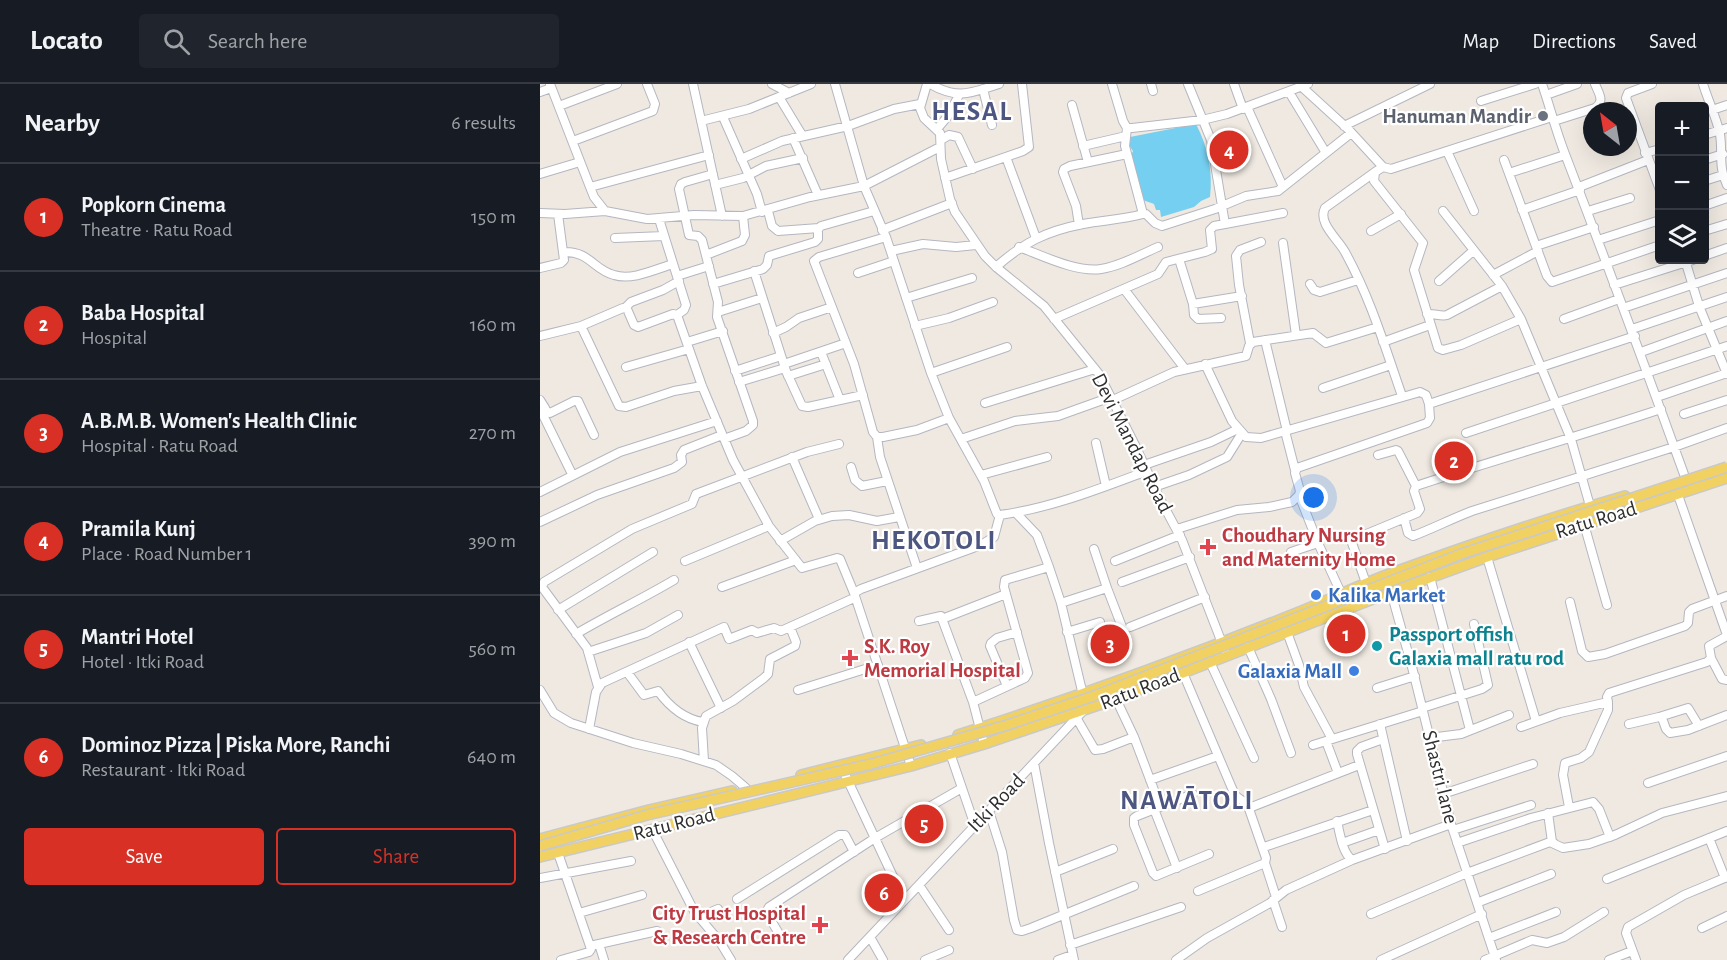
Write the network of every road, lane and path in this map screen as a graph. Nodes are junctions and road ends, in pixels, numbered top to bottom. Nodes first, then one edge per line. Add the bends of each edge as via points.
1 (617, 84) edge
2 (647, 84) edge
3 (693, 84) edge
4 (772, 84) edge
5 (811, 84) edge
6 (835, 84) edge
7 (928, 84) edge
8 (999, 84) edge
9 (1022, 84) edge
10 (1112, 84) edge
11 (1188, 84) edge
12 (1234, 84) edge
13 (1430, 84) edge
14 (1535, 84) edge
15 (1542, 84) edge
16 (1577, 84) edge
17 (1595, 84) edge
18 (1652, 84) edge
19 (1706, 85) edge
20 (550, 86) edge
21 (1305, 86) edge
22 (983, 89) junction
23 (540, 92) edge
24 (1289, 92) junction
25 (789, 93) junction
26 (959, 95) junction
27 (1546, 95) junction
28 (779, 97) junction
29 (1481, 101) dead end
30 (920, 104) junction
31 (1072, 105) dead end
32 (1727, 105) edge
33 (559, 106) junction
34 (1245, 108) junction
35 (1712, 110) junction
36 (723, 117) junction
37 (1553, 119) junction
38 (1202, 120) junction
39 (701, 121) junction
40 (992, 125) dead end
41 (848, 126) junction
42 (1344, 126) junction
43 (937, 129) junction
44 (1723, 129) edge
45 (1127, 132) junction
46 (1351, 133) junction
47 (802, 135) junction
48 (793, 138) junction
49 (573, 141) junction
50 (940, 144) junction
51 (1083, 146) junction
52 (1447, 151) junction
53 (1655, 151) edge
54 (1326, 153) junction
55 (1127, 154) junction
56 (709, 155) junction
57 (1566, 155) junction
58 (1647, 156) junction
59 (1724, 156) edge
60 (1006, 157) junction
61 (802, 158) junction
62 (741, 159) junction
63 (1709, 159) edge
64 (1504, 160) dead end
65 (580, 162) junction
66 (1088, 162) junction
67 (1383, 167) junction
68 (973, 169) junction
69 (1375, 172) junction
70 (1655, 172) edge
71 (1509, 173) junction
72 (540, 174) edge
73 (713, 174) junction
74 (1723, 175) junction
75 (749, 176) junction
76 (945, 178) junction
77 (1709, 180) edge
78 (715, 185) junction
79 (1727, 185) edge
80 (864, 186) junction
81 (590, 187) junction
82 (1283, 188) junction
83 (1580, 188) junction
84 (819, 195) junction
85 (1630, 198) dead end
86 (1727, 198) edge
87 (952, 203) junction
88 (1709, 204) edge
89 (1222, 206) junction
90 (1522, 210) junction
91 (605, 211) junction
92 (874, 211) junction
93 (1443, 211) dead end
94 (1474, 211) dead end
95 (1588, 211) junction
96 (765, 212) junction
97 (540, 213) edge
98 (1283, 213) dead end
99 (558, 214) junction
100 (1143, 214) junction
101 (1401, 214) junction
102 (685, 216) junction
103 (722, 216) junction
104 (743, 216) junction
105 (659, 219) junction
106 (1655, 221) edge
107 (1225, 224) junction
108 (1727, 224) edge
109 (1079, 225) junction
110 (819, 228) junction
111 (1594, 228) junction
112 (1709, 229) edge
113 (1371, 231) dead end
114 (884, 233) junction
115 (664, 236) junction
116 (615, 238) dead end
117 (1035, 238) junction
118 (1598, 240) junction
119 (1261, 242) dead end
120 (1283, 243) dead end
121 (976, 245) junction
122 (1655, 246) edge
123 (1019, 247) junction
124 (1158, 247) dead end
125 (1727, 248) edge
126 (1537, 249) junction
127 (891, 251) junction
128 (1473, 251) junction
129 (564, 252) junction
130 (1709, 254) edge
131 (706, 255) junction
132 (1179, 259) junction
133 (894, 261) junction
134 (1606, 262) junction
135 (673, 264) junction
136 (1676, 264) edge
137 (1689, 264) edge
138 (709, 266) junction
139 (996, 267) junction
140 (540, 268) edge
141 (754, 271) junction
142 (858, 273) dead end
143 (1727, 273) edge
144 (1493, 275) junction
145 (972, 278) dead end
146 (678, 279) junction
147 (1358, 280) junction
148 (1439, 281) dead end
149 (713, 284) junction
150 (1310, 284) dead end
151 (1614, 285) junction
152 (1693, 285) junction
153 (1502, 286) junction
154 (1124, 289) junction
155 (1242, 296) junction
156 (1727, 297) edge
157 (762, 298) junction
158 (906, 298) junction
159 (1619, 299) junction
160 (993, 302) dead end
161 (1193, 304) junction
162 (1700, 306) junction
163 (832, 307) junction
164 (625, 308) junction
165 (1623, 308) junction
166 (718, 312) junction
167 (1427, 314) junction
168 (677, 315) junction
169 (1221, 318) dead end
170 (1054, 319) junction
171 (1521, 319) junction
172 (1564, 319) dead end
173 (1727, 321) edge
174 (1430, 325) junction
175 (581, 326) junction
176 (915, 326) junction
177 (1378, 327) junction
178 (1708, 328) junction
179 (723, 331) junction
180 (773, 333) junction
181 (1634, 333) junction
182 (1296, 335) junction
183 (540, 336) edge
184 (1265, 340) junction
185 (1383, 342) junction
186 (846, 343) junction
187 (1250, 344) junction
188 (688, 345) junction
189 (1727, 346) edge
190 (1006, 347) dead end
191 (1718, 349) junction
192 (821, 352) junction
193 (1641, 352) junction
194 (826, 364) junction
195 (1205, 364) junction
196 (1391, 365) junction
197 (784, 366) junction
198 (626, 367) dead end
199 (1540, 367) junction
200 (1095, 369) junction
201 (1185, 369) junction
202 (735, 371) junction
203 (1648, 372) junction
204 (931, 373) junction
205 (1727, 373) edge
206 (739, 382) junction
207 (702, 386) junction
208 (1323, 388) dead end
209 (863, 395) junction
210 (1402, 396) junction
211 (1657, 397) junction
212 (1112, 398) junction
213 (540, 400) edge
214 (840, 400) junction
215 (1727, 400) edge
216 (1557, 402) junction
217 (985, 403) dead end
218 (1429, 404) junction
219 (1661, 409) junction
220 (542, 413) edge
221 (1684, 414) dead end
222 (949, 418) junction
223 (717, 421) junction
224 (1727, 428) edge
225 (1240, 431) junction
226 (1286, 431) junction
227 (1466, 433) dead end
228 (594, 435) dead end
229 (723, 437) junction
230 (877, 437) junction
231 (961, 439) junction
232 (1571, 439) junction
233 (1096, 443) dead end
234 (839, 444) dead end
235 (1674, 447) junction
236 (1378, 454) dead end
237 (792, 457) junction
238 (1047, 457) dead end
239 (1727, 465) edge
240 (851, 467) dead end
241 (1145, 468) junction
242 (1295, 470) junction
243 (1727, 473) edge
244 (572, 474) junction
245 (981, 475) junction
246 (743, 477) junction
247 (1582, 477) junction
248 (1685, 477) junction
249 (1727, 478) edge
250 (887, 481) junction
251 (1106, 486) junction
252 (1416, 486) junction
253 (1154, 487) junction
254 (541, 491) edge
255 (1299, 495) junction
256 (1678, 495) junction
257 (1590, 506) junction
258 (1016, 513) junction
259 (1000, 515) junction
260 (899, 517) junction
261 (1404, 518) junction
262 (819, 519) junction
263 (540, 522) edge
264 (1584, 524) junction
265 (769, 526) junction
266 (1179, 532) junction
267 (780, 541) junction
268 (1318, 543) junction
269 (1094, 549) dead end
270 (653, 552) dead end
271 (1291, 552) dead end
272 (1487, 556) junction
273 (1190, 557) junction
274 (796, 560) junction
275 (685, 561) dead end
276 (1115, 561) dead end
277 (1049, 567) junction
278 (917, 568) junction
279 (1430, 577) junction
280 (674, 580) dead end
281 (1122, 582) dead end
282 (1366, 583) junction
283 (541, 587) edge
284 (722, 587) dead end
285 (1107, 588) junction
286 (1391, 592) junction
287 (1341, 593) junction
288 (1006, 594) junction
289 (854, 596) junction
290 (1727, 596) edge
291 (1205, 597) junction
292 (1570, 602) dead end
293 (1714, 602) junction
294 (1060, 603) junction
295 (1607, 605) dead end
296 (558, 610) junction
297 (678, 615) dead end
298 (942, 619) junction
299 (919, 621) dead end
300 (1100, 622) dead end
301 (1474, 624) dead end
302 (790, 627) junction
303 (1130, 627) dead end
304 (1017, 632) junction
305 (1287, 632) junction
306 (1067, 633) junction
307 (576, 634) junction
308 (1727, 635) edge
309 (1126, 640) dead end
310 (1221, 641) junction
311 (689, 642) junction
312 (1248, 647) junction
313 (588, 652) junction
314 (1227, 656) junction
315 (1711, 657) junction
316 (1210, 662) junction
317 (878, 665) junction
318 (627, 672) junction
319 (1182, 673) junction
320 (1415, 676) junction
321 (1727, 680) edge
322 (1007, 686) junction
323 (598, 687) junction
324 (1377, 688) dead end
325 (540, 690) edge
326 (798, 690) dead end
327 (1083, 695) junction
328 (1460, 696) junction
329 (1116, 699) junction
330 (973, 702) junction
331 (1608, 702) junction
332 (721, 708) junction
333 (1423, 709) junction
334 (1084, 710) junction
335 (1509, 715) dead end
336 (1727, 715) edge
337 (1659, 717) junction
338 (1077, 719) junction
339 (1536, 721) junction
340 (703, 722) junction
341 (1380, 724) junction
342 (1629, 724) dead end
343 (1699, 726) junction
344 (1521, 727) dead end
345 (980, 728) junction
346 (589, 729) junction
347 (1470, 730) junction
348 (1134, 737) junction
349 (1429, 738) junction
350 (1383, 739) junction
351 (1329, 740) junction
352 (984, 744) junction
353 (1313, 745) dead end
354 (907, 749) junction
355 (950, 753) junction
356 (1291, 753) dead end
357 (1218, 756) junction
358 (1727, 756) edge
359 (1254, 758) dead end
360 (704, 761) junction
361 (1034, 763) junction
362 (1533, 764) dead end
363 (1359, 765) junction
364 (841, 766) junction
365 (911, 766) junction
366 (1338, 772) junction
367 (1150, 780) junction
368 (848, 782) junction
369 (1648, 783) dead end
370 (746, 788) junction
371 (962, 788) junction
372 (1193, 794) dead end
373 (1443, 794) junction
374 (1727, 796) edge
375 (1531, 805) dead end
376 (1569, 807) junction
377 (1157, 808) junction
378 (1249, 808) junction
379 (1373, 810) junction
380 (989, 811) junction
381 (1548, 813) junction
382 (1336, 821) junction
383 (975, 826) junction
384 (1452, 827) junction
385 (652, 829) junction
386 (1379, 830) junction
387 (1727, 831) edge
388 (1610, 837) junction
389 (875, 838) junction
390 (1709, 838) junction
391 (540, 839) edge
392 (1407, 841) junction
393 (1342, 843) junction
394 (1457, 843) junction
395 (1554, 843) junction
396 (540, 846) edge
397 (1264, 848) junction
398 (1113, 849) dead end
399 (1385, 849) junction
400 (540, 852) edge
401 (854, 852) junction
402 (558, 853) junction
403 (1209, 854) dead end
404 (540, 857) edge
405 (1353, 860) junction
406 (631, 861) dead end
407 (1265, 863) junction
408 (1177, 868) junction
409 (1055, 872) junction
410 (566, 873) junction
411 (1467, 873) junction
412 (1551, 874) dead end
413 (540, 878) edge
414 (1726, 878) edge
415 (1607, 879) dead end
416 (919, 885) junction
417 (1134, 886) dead end
418 (1198, 891) dead end
419 (642, 895) dead end
420 (737, 898) dead end
421 (1275, 899) junction
422 (904, 900) junction
423 (1479, 902) junction
424 (1181, 907) dead end
425 (718, 909) dead end
426 (1556, 912) dead end
427 (1604, 912) dead end
428 (579, 913) junction
429 (1064, 914) junction
430 (1371, 914) dead end
431 (1482, 914) junction
432 (1727, 916) edge
433 (699, 917) junction
434 (1282, 927) dead end
435 (1702, 928) dead end
436 (950, 930) dead end
437 (657, 931) dead end
438 (781, 937) dead end
439 (870, 937) junction
440 (1489, 938) junction
441 (599, 944) junction
442 (1070, 945) junction
443 (590, 946) junction
444 (949, 950) dead end
445 (1632, 951) junction
446 (1073, 957) edge
447 (1496, 958) edge
448 (561, 960) edge
449 (604, 960) edge
450 (731, 960) edge
451 (848, 960) edge
452 (884, 960) edge
453 (925, 960) edge
454 (1058, 960) edge
455 (1176, 960) edge
456 (1381, 960) edge
457 (1485, 960) edge
458 (1609, 960) edge
459 (1636, 960) edge

1 - 33 street
2 - 49 street via 655,104 653,111
3 - 39 street
4 - 25 street
5 - 25 street
6 - 41 street
7 - 26 street
7 - 30 street
8 - 22 street
9 - 60 street via 1029,147
10 - 45 street
11 - 38 street
12 - 34 street
13 - 42 street
14 - 29 street
15 - 27 street
16 - 27 street
17 - 37 street via 1601,99 1599,105
18 - 58 street via 1628,93 1626,98
19 - 35 street
20 - 23 street
20 - 33 street
21 - 24 street
21 - 42 street
22 - 26 street
22 - 40 street
24 - 34 street
24 - 54 street
25 - 28 street
26 - 43 street
27 - 37 street
28 - 36 street
28 - 47 street
30 - 41 street
30 - 43 street, Devi Mandap Road via 924,118
31 - 51 street
32 - 35 street
33 - 49 street
34 - 38 street
34 - 82 street
35 - 44 street
36 - 39 street
36 - 62 street
37 - 52 street
37 - 57 street
38 - 45 street
38 - 89 street via 1214,152
39 - 56 street
41 - 47 street
41 - 80 street
42 - 46 street
43 - 50 street, Devi Mandap Road
44 - 59 street
45 - 51 street
45 - 55 street
46 - 54 street
46 - 67 street
47 - 48 street
48 - 61 street
48 - 62 street
49 - 65 street
50 - 68 street via 949,135 958,137
50 - 76 street, Devi Mandap Road
50 - 80 street
51 - 66 street
52 - 67 street via 1400,168
52 - 94 street
53 - 58 street
54 - 82 street
55 - 66 street
55 - 100 street
56 - 73 street
56 - 81 street
57 - 71 street
57 - 83 street
58 - 70 street
58 - 83 street
59 - 63 street
59 - 74 street
60 - 68 street
60 - 117 street
61 - 75 street via 766,166
61 - 84 street
62 - 75 street
64 - 71 street
65 - 72 street
65 - 81 street
66 - 109 street via 1067,167 1063,172
67 - 69 street
68 - 76 street
69 - 101 street via 1374,181
69 - 147 street via 1323,212 1324,222 1341,244
71 - 90 street
73 - 78 street
73 - 102 street via 681,184
74 - 77 street
74 - 79 street
75 - 78 street
75 - 96 street
76 - 87 street, Devi Mandap Road
78 - 103 street
80 - 84 street
80 - 92 street
81 - 91 street
82 - 89 street
83 - 90 street
83 - 95 street
84 - 96 street
85 - 95 street
86 - 88 street
87 - 114 street
87 - 121 street, Devi Mandap Road
89 - 100 street via 1162,226
89 - 107 street
90 - 126 street
91 - 99 street
91 - 105 street
92 - 110 street
92 - 114 street
93 - 128 street
95 - 111 street
96 - 104 street
96 - 110 street via 778,231
97 - 99 street
98 - 107 street
99 - 129 street
100 - 109 street
101 - 113 street
101 - 167 street via 1423,243 1414,270
102 - 103 street
102 - 105 street
102 - 131 street via 689,235 700,237
103 - 104 street
104 - 131 street via 742,241
105 - 115 street
106 - 118 street
107 - 132 street via 1210,230 1212,249
108 - 112 street
109 - 117 street
110 - 141 street via 817,241 771,255 765,267
111 - 118 street
111 - 126 street
114 - 127 street
114 - 163 street via 816,258 819,277
115 - 116 street
115 - 135 street
117 - 123 street
118 - 134 street
119 - 155 street via 1237,252
120 - 182 street
121 - 127 street via 922,244
121 - 139 street, Devi Mandap Road
122 - 134 street
123 - 124 street via 1097,270
123 - 139 street
125 - 130 street
126 - 134 street via 1552,282
126 - 144 street
127 - 133 street
128 - 144 street
128 - 148 street
129 - 135 street via 579,253 621,277
129 - 140 street via 563,262
131 - 138 street
132 - 154 street via 1166,262 1158,274
132 - 161 street
133 - 142 street
133 - 158 street
134 - 151 street
135 - 146 street
136 - 151 street
137 - 152 street
138 - 146 street
138 - 149 street
139 - 170 street, Devi Mandap Road via 1039,301
141 - 149 street
141 - 157 street
143 - 152 street
144 - 153 street
145 - 158 street
146 - 164 street
146 - 168 street via 686,305
147 - 150 street via 1320,292
147 - 177 street
149 - 166 street
151 - 159 street
152 - 162 street
152 - 165 street
153 - 167 street via 1447,315
153 - 171 street
154 - 170 street
154 - 201 street
155 - 161 street
155 - 187 street
156 - 162 street
157 - 166 street
157 - 180 street
158 - 176 street
159 - 165 street
159 - 172 street
160 - 176 street
161 - 169 street via 1198,319
162 - 178 street
162 - 181 street
163 - 180 street via 799,318
163 - 186 street
164 - 168 street via 638,327
164 - 175 street
165 - 181 street
166 - 179 street
167 - 174 street
168 - 188 street
170 - 200 street, Devi Mandap Road
171 - 174 street via 1443,350 1436,344
171 - 199 street
173 - 178 street
174 - 185 street
175 - 183 street
175 - 207 street via 619,406
176 - 204 street
177 - 182 street via 1326,343 1315,333
177 - 185 street
178 - 191 street
178 - 193 street
179 - 188 street
179 - 202 street
180 - 197 street
181 - 193 street
181 - 199 street
182 - 184 street
184 - 187 street
184 - 226 street
185 - 196 street
186 - 192 street
186 - 209 street
187 - 195 street via 1246,356
188 - 198 street
188 - 207 street
189 - 191 street
190 - 204 street
191 - 203 street
191 - 205 street
192 - 194 street
192 - 197 street
193 - 203 street
194 - 197 street
194 - 214 street
195 - 201 street
195 - 225 street via 1227,413
196 - 208 street
196 - 210 street
197 - 202 street
197 - 206 street
197 - 214 street via 805,407
199 - 216 street
199 - 218 street
200 - 212 street, Devi Mandap Road
200 - 217 street
201 - 212 street
202 - 206 street
203 - 211 street
203 - 216 street
204 - 222 street
205 - 211 street
206 - 229 street via 753,425
207 - 223 street
209 - 214 street
209 - 230 street
210 - 218 street via 1422,392
210 - 226 street
211 - 219 street
212 - 231 street via 1058,416 1015,422
212 - 241 street, Devi Mandap Road
213 - 220 street
215 - 221 street
216 - 227 street
216 - 232 street
218 - 242 street via 1431,418 1427,423
219 - 232 street
219 - 235 street
220 - 228 street via 578,401
220 - 244 street
222 - 230 street via 917,430
222 - 231 street
223 - 229 street
223 - 244 street via 620,452
224 - 235 street
225 - 226 street via 1253,438
225 - 241 street
225 - 253 street via 1230,454 1222,460
226 - 242 street
229 - 246 street
229 - 263 street via 684,450 682,462 674,468 597,495
230 - 250 street
231 - 245 street
232 - 247 street
232 - 252 street
233 - 251 street
234 - 237 street
235 - 247 street
235 - 248 street
236 - 252 street via 1398,451
237 - 246 street
237 - 262 street
238 - 245 street
239 - 248 main road, Ratu Road
239 - 396 main road, bridge via 1461,554 1094,696 1007,725 871,764 648,815
240 - 250 street via 855,480 862,486
241 - 251 street
241 - 253 street, Devi Mandap Road
242 - 255 street
243 - 400 main road via 1463,560 1096,701 1009,730 872,770 649,821
244 - 254 street
245 - 259 street via 994,510
246 - 265 street
246 - 283 street via 696,494 692,504 632,529
247 - 257 street
247 - 261 street via 1463,514 1413,536 1408,533
248 - 257 main road, Ratu Road
249 - 256 main road, Ratu Road
250 - 260 street
251 - 258 street
252 - 261 street via 1420,509
253 - 266 street, Devi Mandap Road
255 - 266 street via 1285,505 1237,510
255 - 268 street
256 - 264 main road, Ratu Road
256 - 293 street
257 - 282 main road, Ratu Road
258 - 259 street
258 - 277 street via 1037,536
259 - 278 street via 997,532 987,542
260 - 262 street via 877,520 838,515
260 - 278 street
261 - 282 street via 1352,540
262 - 267 street
264 - 272 main road, Ratu Road
264 - 295 street
265 - 267 street
265 - 275 street
266 - 273 street, Devi Mandap Road
266 - 276 street
267 - 274 street
268 - 271 street
268 - 287 street
269 - 285 street
270 - 296 street
272 - 279 main road, Ratu Road
272 - 339 street
273 - 281 street
273 - 291 street, Devi Mandap Road
274 - 284 street
274 - 289 street via 802,568 840,558
277 - 288 street via 1008,577 1004,582
277 - 294 street
278 - 289 street
279 - 286 main road, Ratu Road
279 - 328 street
280 - 307 street
282 - 287 main road, Ratu Road
283 - 296 street
285 - 294 street
285 - 309 street
286 - 305 main road, Ratu Road
286 - 320 street, Shastri lane
287 - 310 main road, Ratu Road
288 - 298 street
288 - 304 street
289 - 302 street
289 - 317 street
290 - 293 street
291 - 303 street
291 - 310 street, Devi Mandap Road
292 - 293 street via 1582,651 1588,657 1685,626 1692,609
293 - 308 street
294 - 306 street
296 - 307 street
297 - 313 street via 646,633
298 - 299 street via 937,616
298 - 330 street
300 - 306 street
301 - 328 street via 1488,685
302 - 311 street via 762,633 752,630 729,639 724,627
302 - 332 street via 795,646 773,656 768,674
304 - 322 street via 1028,673
304 - 322 street via 998,638 990,646
305 - 312 main road, Ratu Road
305 - 351 street via 1304,687
306 - 327 street
307 - 313 street
308 - 315 street via 1709,646
310 - 314 street, Devi Mandap Road
310 - 327 main road, Ratu Road
311 - 318 street
311 - 332 street
312 - 314 main road, Ratu Road
312 - 356 street
313 - 323 street
314 - 316 main road, Ratu Road
315 - 321 street
315 - 331 street via 1707,662 1610,693
316 - 319 main road, Ratu Road
316 - 359 street
317 - 326 street
317 - 354 street
318 - 323 street
318 - 340 street via 644,695 658,691 669,706
319 - 329 main road, Ratu Road
319 - 357 street
320 - 324 street
320 - 333 street, Shastri lane
322 - 330 street
323 - 346 street
325 - 346 street via 554,713
327 - 334 street
327 - 345 main road, Ratu Road
328 - 333 street
328 - 347 street
329 - 334 main road, Ratu Road
329 - 348 street
330 - 345 street
331 - 339 street
331 - 376 street via 1589,752 1565,763 1563,776
332 - 340 street
333 - 341 street
333 - 349 street, Shastri lane
334 - 338 street, Itki Road
334 - 352 main road, Ratu Road
335 - 347 street
336 - 343 street
337 - 342 street
337 - 343 street via 1670,733
337 - 343 street via 1688,708
338 - 348 street via 1095,750
338 - 361 street, Itki Road
339 - 344 street
340 - 360 street
341 - 350 street
341 - 351 street
345 - 352 street
345 - 354 main road, Ratu Road
346 - 360 street
347 - 349 street
348 - 367 street
349 - 373 street, Shastri lane
350 - 363 street via 1359,748
350 - 392 street
351 - 353 street
351 - 366 street
352 - 355 main road, Ratu Road
354 - 364 main road, Ratu Road
354 - 365 street
355 - 365 main road, Ratu Road
355 - 371 street
357 - 367 street
357 - 378 street via 1236,797
358 - 369 street
360 - 370 street via 727,771
361 - 380 street, Itki Road
361 - 409 street
362 - 373 street
363 - 366 street
363 - 379 street
364 - 368 street
364 - 370 main road, Ratu Road
365 - 368 main road, Ratu Road
366 - 378 street
367 - 377 street
368 - 385 main road, Ratu Road
368 - 389 street
370 - 391 main road, Ratu Road
371 - 383 street
371 - 389 street
372 - 377 street
373 - 384 street, Shastri lane
374 - 388 street via 1662,813
375 - 384 street
376 - 381 street
376 - 388 street via 1596,804
377 - 408 street
377 - 408 street via 1133,821 1156,876
378 - 397 street
379 - 382 street
379 - 386 street
380 - 383 street, Itki Road
380 - 429 street via 1002,852 1017,930
381 - 394 street
381 - 395 street
382 - 393 street
382 - 397 street
383 - 416 street, Itki Road
384 - 392 street
384 - 394 street, Shastri lane
385 - 402 main road, Ratu Road
385 - 433 street
386 - 393 street
386 - 399 street
387 - 390 street
388 - 395 street via 1569,847
389 - 401 street
389 - 422 street
390 - 414 street
390 - 415 street
392 - 399 street
393 - 405 street
394 - 411 street, Shastri lane
395 - 411 street
397 - 407 street
398 - 409 street
399 - 405 street
401 - 420 street via 845,836 839,835
401 - 438 street via 766,910
402 - 404 main road, Ratu Road
402 - 410 street
403 - 408 street
405 - 421 street via 1286,890
406 - 410 street
407 - 418 street
407 - 421 street
409 - 429 street
410 - 413 street
410 - 428 street
411 - 423 street, Shastri lane
411 - 430 street
412 - 423 street
414 - 445 street via 1684,895 1628,927
416 - 422 street, Itki Road
416 - 436 street
417 - 429 street
419 - 428 street
421 - 434 street
421 - 455 street via 1222,928
422 - 439 street, Itki Road
423 - 431 street, Shastri lane
424 - 442 street
425 - 433 street
426 - 440 street
427 - 447 street via 1564,938 1547,943 1532,940
428 - 443 street
429 - 442 street
431 - 440 street, Shastri lane
431 - 456 street
432 - 435 street
433 - 450 street
437 - 441 street
439 - 451 street, Itki Road
439 - 452 street
440 - 447 street, Shastri lane
441 - 443 street
441 - 449 street
442 - 446 street
443 - 448 street via 590,952
444 - 453 street
445 - 458 street
445 - 459 street
446 - 454 street
447 - 457 street

